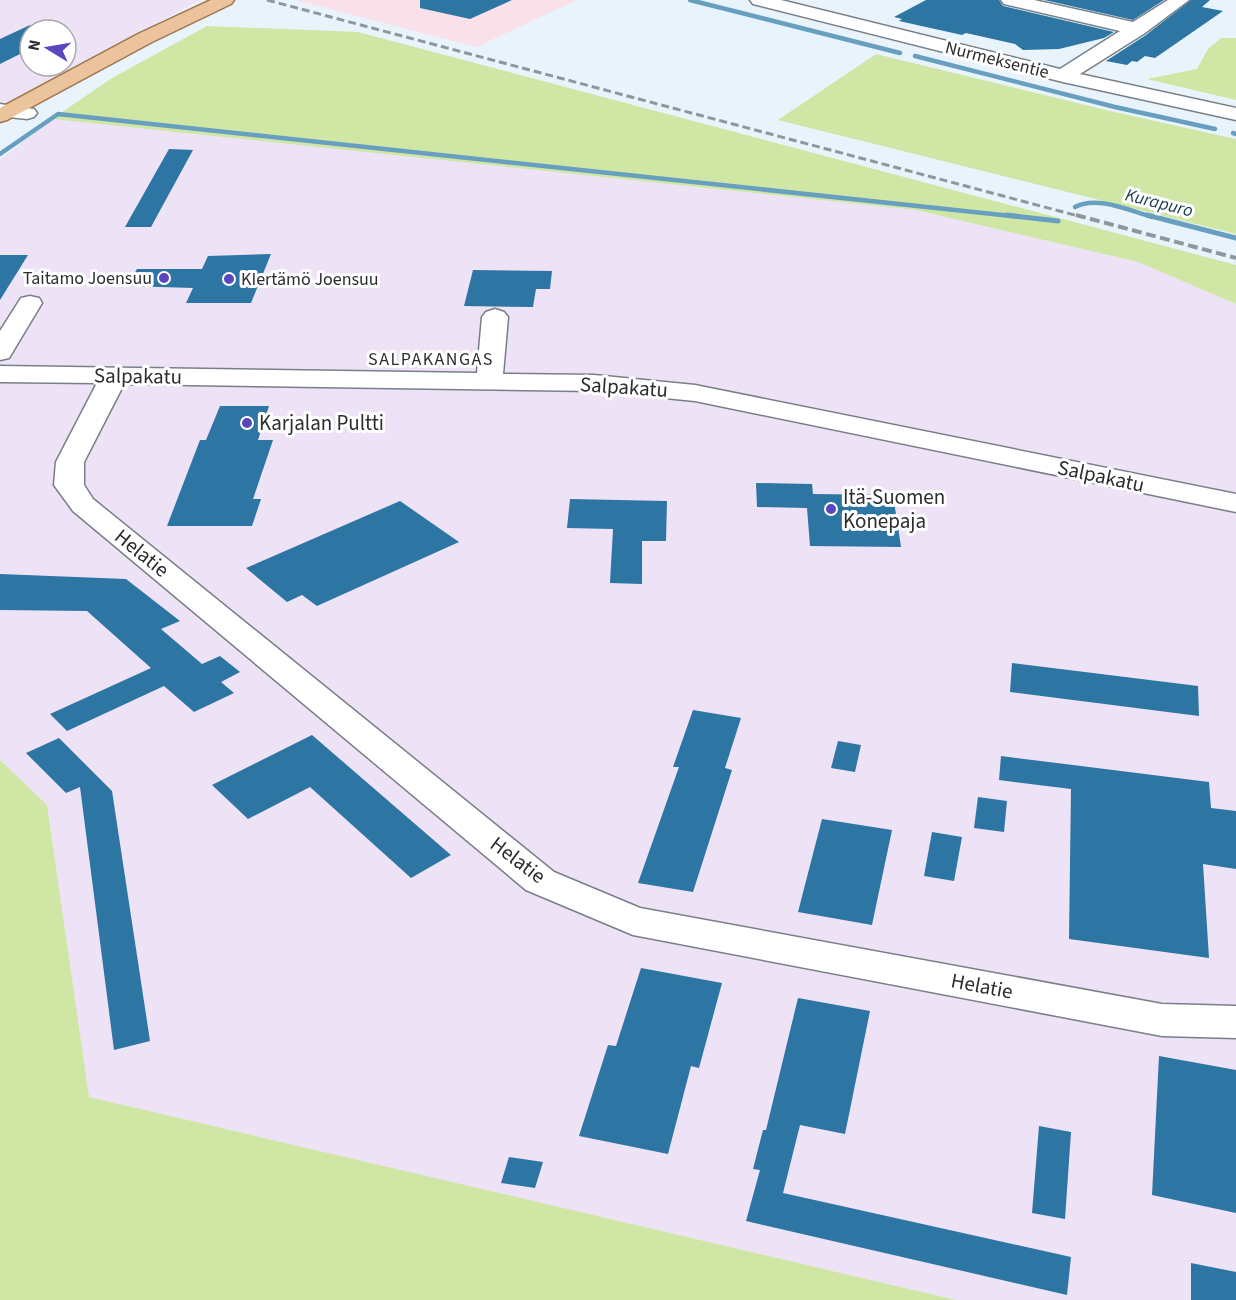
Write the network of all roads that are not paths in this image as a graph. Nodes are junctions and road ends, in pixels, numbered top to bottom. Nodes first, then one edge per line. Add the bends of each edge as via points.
1 (225, 0) edge
2 (759, 0) edge
3 (1010, 0) edge
4 (1180, 0) edge
5 (1138, 29) junction
6 (1063, 76) junction
7 (8, 112) edge
8 (1236, 114) edge
9 (0, 131) edge
10 (30, 303) dead end
11 (495, 317) dead end
12 (0, 351) edge
13 (0, 374) edge
14 (115, 375) junction
15 (489, 382) junction
16 (1236, 503) edge
17 (1236, 1022) edge

1 - 7 main road via 92,65 67,88
2 - 6 street, Nurmeksentie
3 - 5 street
4 - 5 street
5 - 6 street
6 - 8 street, Nurmeksentie
7 - 9 main road
10 - 12 street
11 - 15 street
13 - 14 street, Salpakatu
14 - 15 street, Salpakatu
14 - 17 street, Helatie via 70,462 69,485 84,505 540,881 633,921 1162,1020
15 - 16 street, Salpakatu via 594,383 695,393

